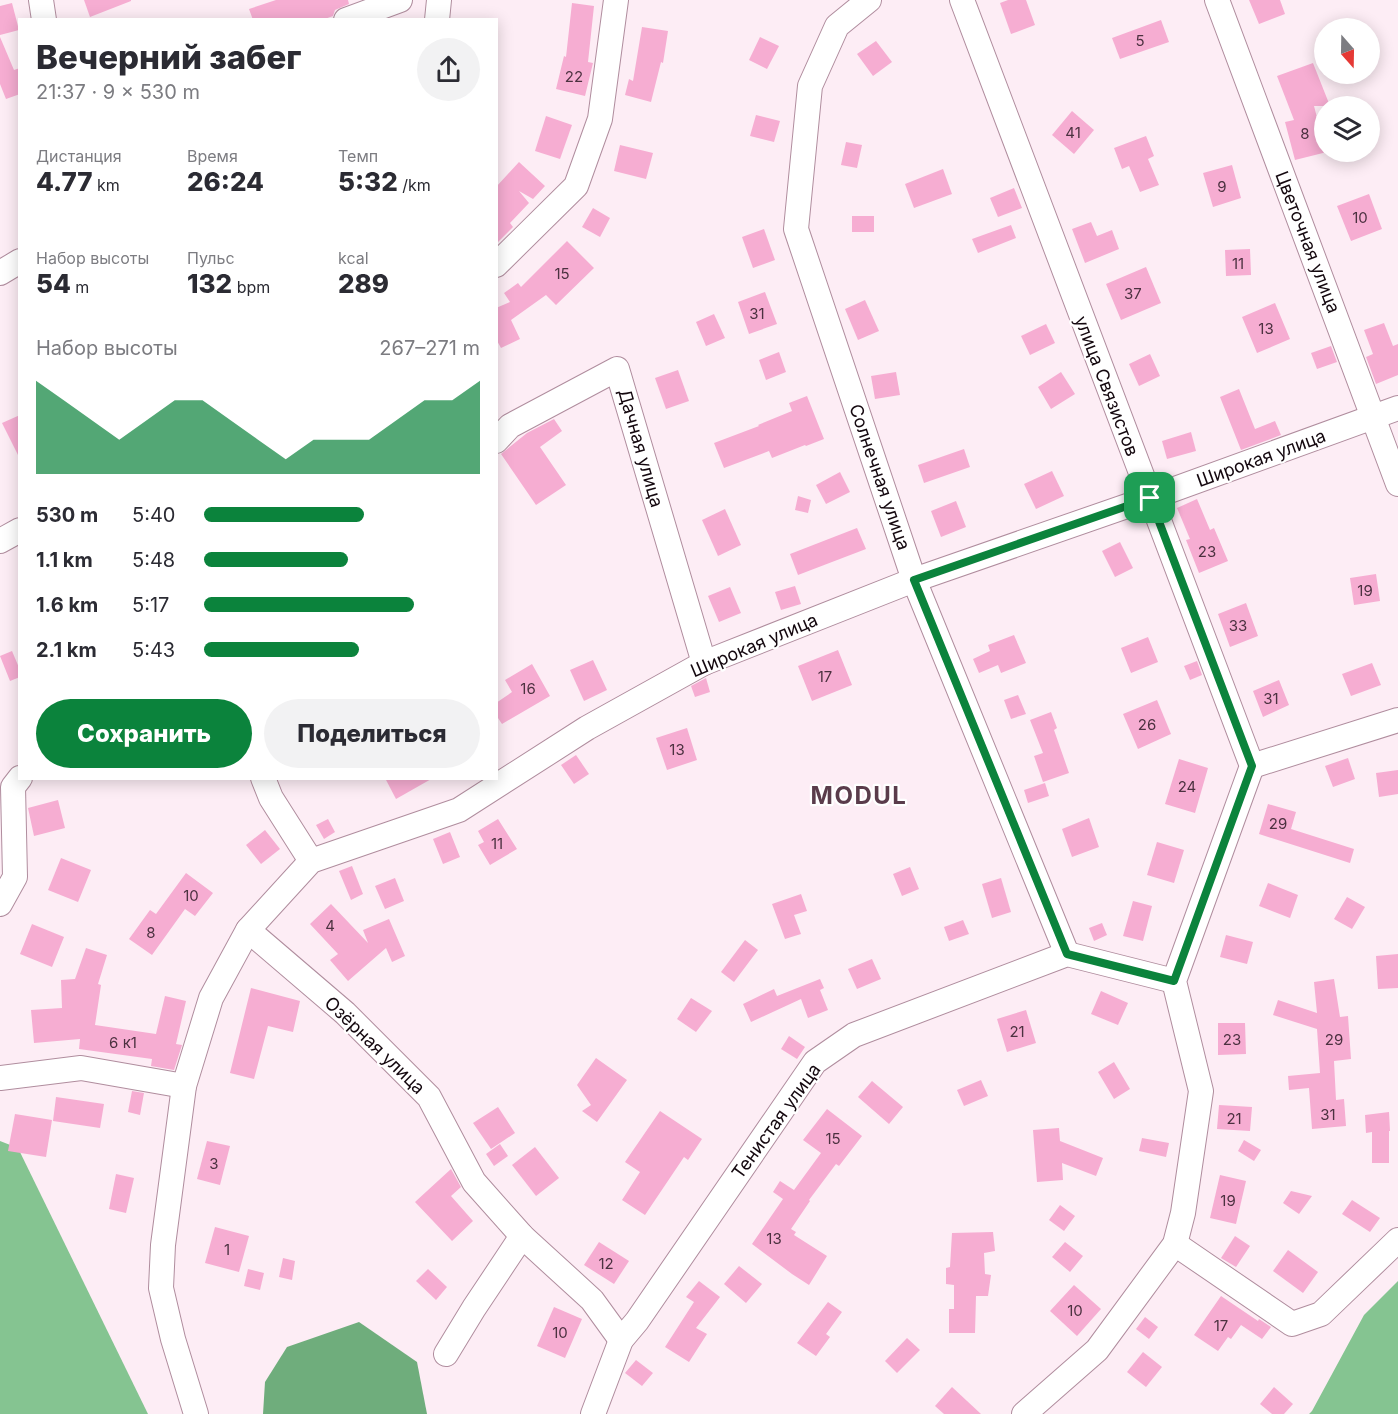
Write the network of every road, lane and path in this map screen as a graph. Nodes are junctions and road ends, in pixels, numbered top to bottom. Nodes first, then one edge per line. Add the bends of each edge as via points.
1 (41, 0) edge
2 (400, 0) edge
3 (439, 0) edge
4 (616, 0) edge
5 (869, 0) edge
6 (962, 0) edge
7 (1217, 0) edge
8 (44, 18) edge
9 (351, 18) edge
10 (437, 18) edge
11 (18, 262) edge
12 (498, 263) edge
13 (0, 273) edge
14 (1398, 408) edge
15 (1374, 418) junction
16 (498, 439) edge
17 (1398, 483) edge
18 (1150, 498) junction
19 (18, 531) edge
20 (0, 541) edge
21 (914, 580) junction
22 (704, 663) junction
23 (1398, 720) edge
24 (1252, 766) junction
25 (18, 780) edge
26 (264, 780) edge
27 (311, 861) junction
28 (0, 904) edge
29 (248, 930) junction
30 (1067, 954) junction
31 (1174, 981) junction
32 (0, 1078) edge
33 (184, 1086) junction
34 (522, 1236) junction
35 (1398, 1240) edge
36 (1175, 1244) junction
37 (621, 1340) junction
38 (446, 1354) dead end
39 (196, 1414) edge
40 (593, 1414) edge
41 (1024, 1414) edge

1 - 8 street
2 - 9 street
3 - 10 street
4 - 12 street via 600,119 576,186
5 - 21 street, Солнечная улица via 837,26 810,86 796,229
6 - 18 street, улица Связистов
7 - 15 street, Цветочная улица
11 - 13 street
14 - 15 street, Широкая улица
15 - 17 street, Цветочная улица
15 - 18 street, Широкая улица
16 - 22 street, Дачная улица via 510,426 617,369
18 - 21 street, Широкая улица
18 - 24 street, улица Связистов
19 - 20 street
21 - 22 street, Широкая улица
21 - 30 street, Солнечная улица
22 - 27 street, Широкая улица via 587,729 459,810
23 - 24 street
24 - 31 street
25 - 28 street via 13,787 15,877
26 - 27 street
27 - 29 street, Широкая улица
29 - 33 street, Широкая улица via 211,998
29 - 34 street, Озёрная улица via 345,1013 429,1097 474,1182
30 - 31 street
30 - 37 street, Тенистая улица via 854,1035 815,1062
31 - 36 street via 1201,1091
32 - 33 street via 81,1068
33 - 39 street, Широкая улица via 161,1288
34 - 37 street, Озёрная улица via 592,1300
34 - 38 street
35 - 36 street via 1321,1314 1292,1324
36 - 41 street via 1097,1350
37 - 40 street, Тенистая улица

